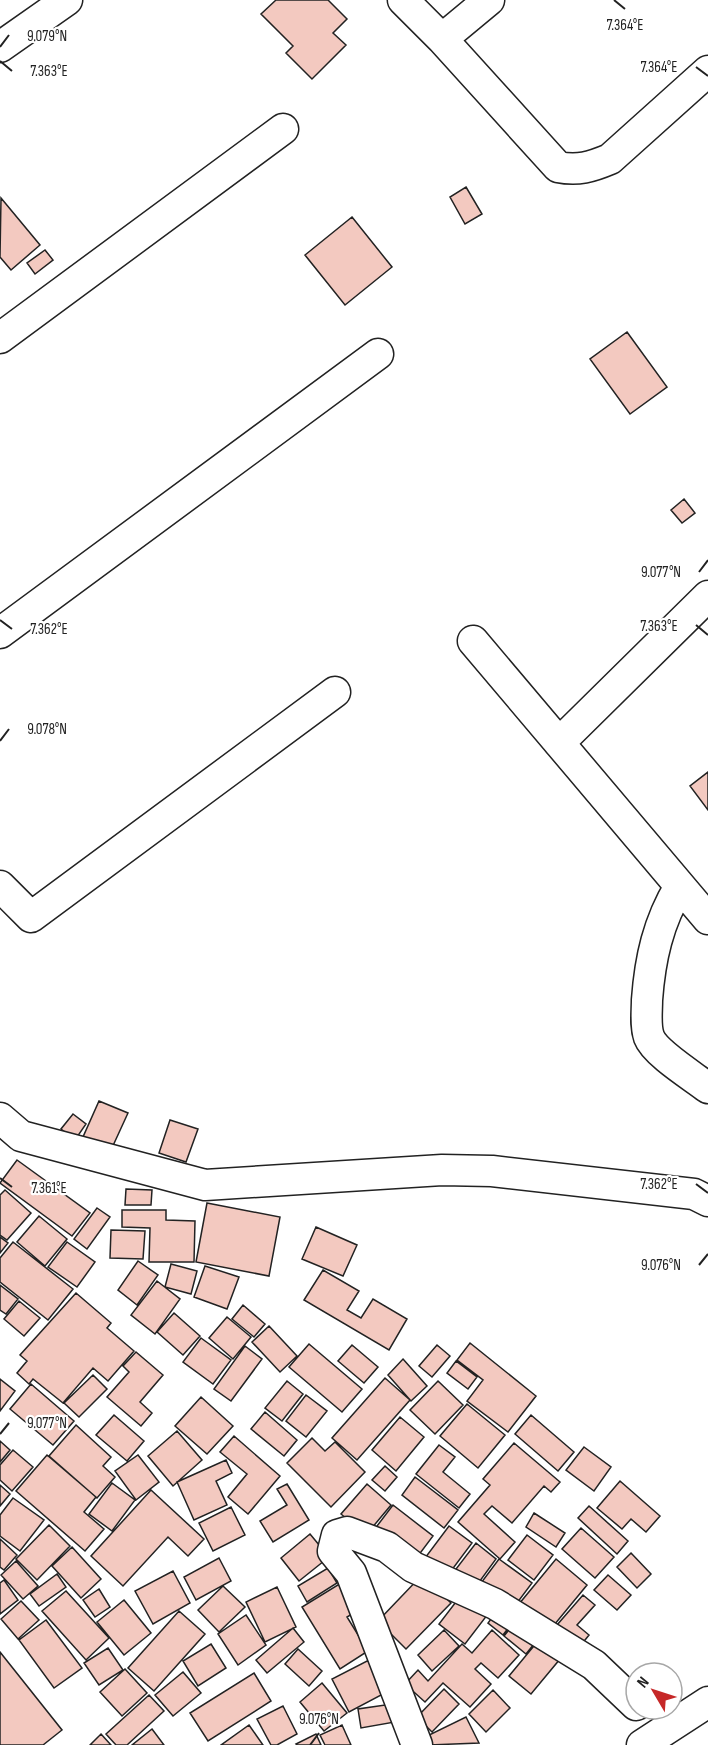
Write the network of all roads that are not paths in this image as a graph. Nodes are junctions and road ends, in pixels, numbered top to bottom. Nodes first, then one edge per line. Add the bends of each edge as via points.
1 (67, 0) edge
2 (403, 0) edge
3 (489, 0) edge
4 (442, 39) junction
5 (0, 47) edge
6 (708, 71) edge
7 (283, 129) dead end
8 (0, 338) edge
9 (378, 354) dead end
10 (708, 596) edge
11 (0, 633) edge
12 (473, 641) dead end
13 (335, 692) dead end
14 (560, 743) junction
15 (0, 886) edge
16 (680, 886) junction
17 (708, 919) edge
18 (708, 1088) edge
19 (0, 1118) edge
20 (703, 1191) edge
21 (624, 1694) edge
22 (708, 1702) edge
23 (648, 1721) edge
24 (660, 1740) edge
25 (417, 1745) edge

1 - 5 street
2 - 4 street
3 - 4 street
4 - 6 street via 558,167 573,170 610,159
7 - 8 street
9 - 11 street
10 - 14 street
12 - 14 street
13 - 15 street via 31,917
14 - 16 street
16 - 17 street
16 - 18 street via 655,943 646,1019 649,1038
19 - 20 street via 21,1136 205,1185 442,1170 492,1171
21 - 25 street via 594,1665 495,1604 413,1567 387,1547 347,1532 337,1535 333,1551 351,1573
22 - 24 street
23 - 24 street

